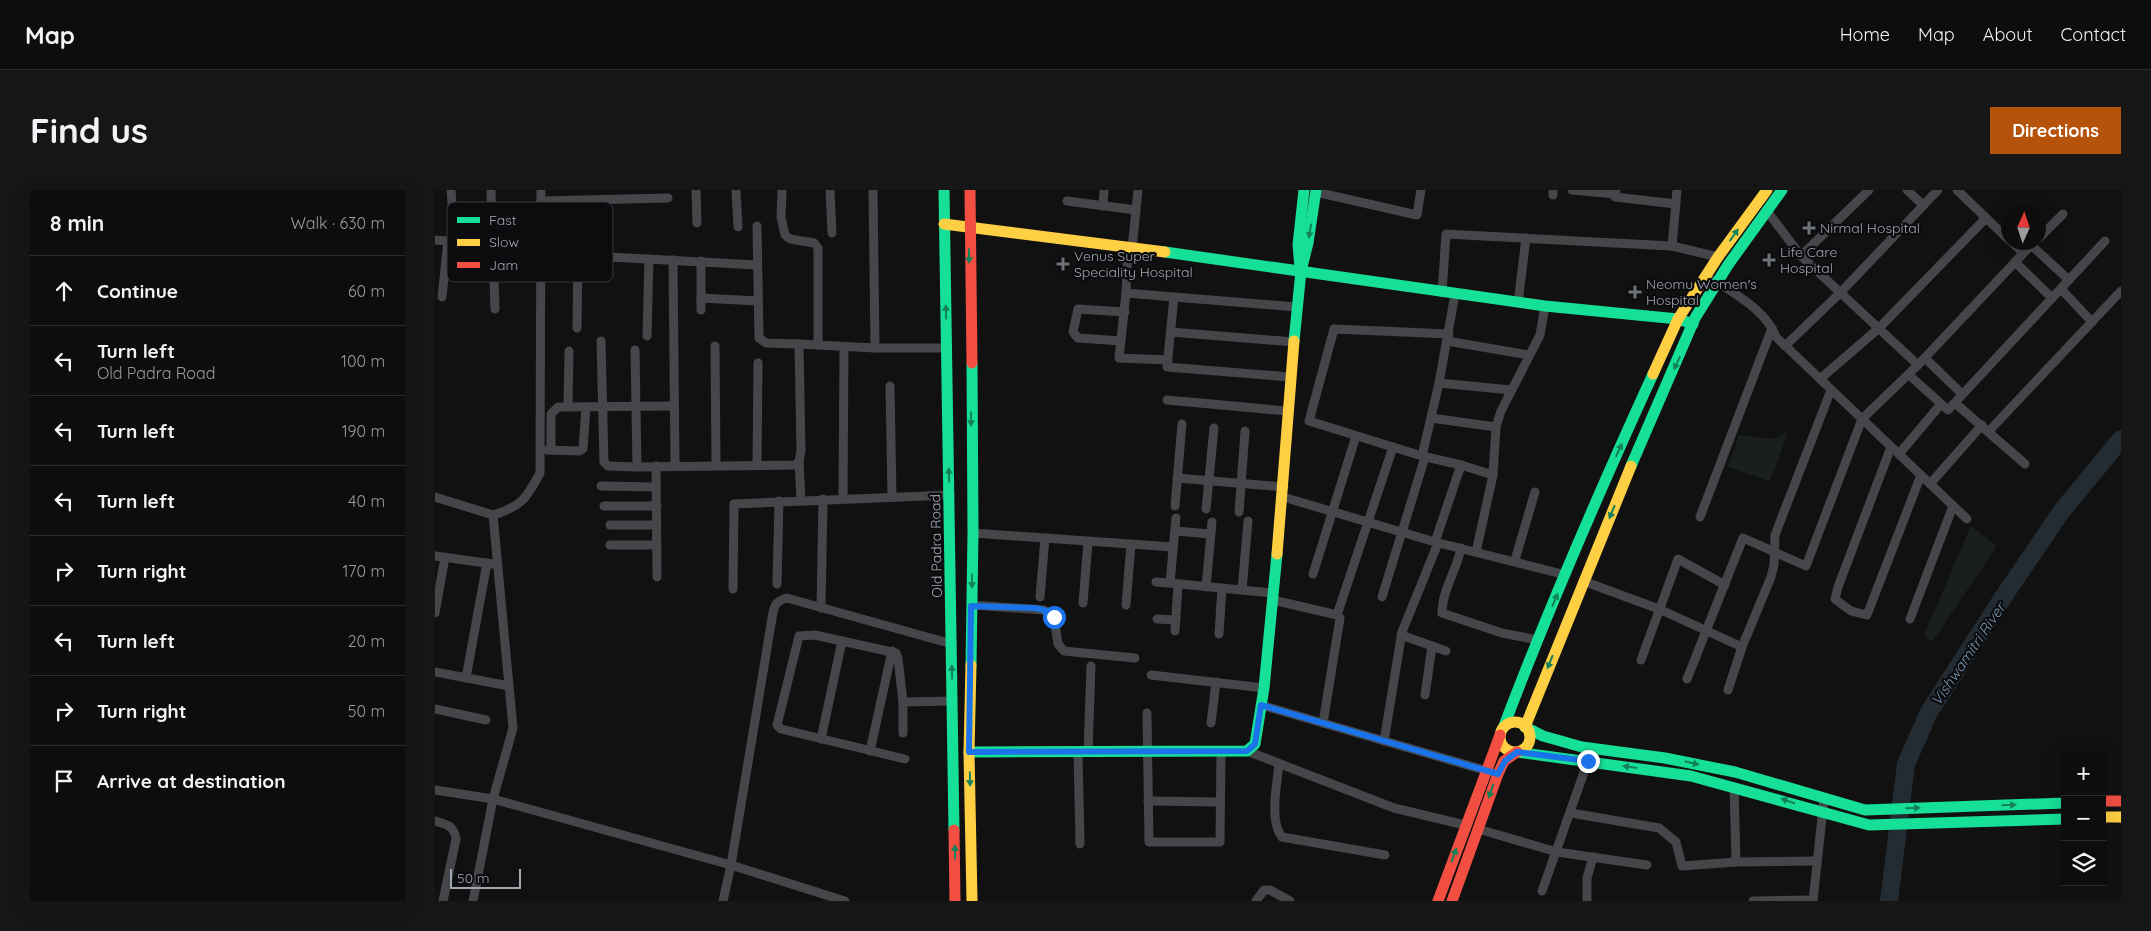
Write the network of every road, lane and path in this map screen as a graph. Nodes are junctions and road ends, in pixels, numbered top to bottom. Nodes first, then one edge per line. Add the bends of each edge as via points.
1 (541, 190) edge
2 (696, 190) edge
3 (736, 190) edge
4 (782, 190) edge
5 (830, 190) edge
6 (873, 190) edge
7 (944, 190) edge
8 (970, 190) edge
9 (1104, 190) edge
10 (1138, 190) edge
11 (1304, 190) edge
12 (1421, 190) edge
13 (1572, 190) edge
14 (1677, 190) edge
15 (1869, 190) edge
16 (1907, 190) edge
17 (1937, 190) edge
18 (1957, 190) edge
19 (1316, 191) edge
20 (1616, 192) edge
21 (1773, 192) edge
22 (668, 198) dead end
23 (541, 201) joint
24 (1067, 201) dead end
25 (1676, 204) junction
26 (1923, 205) junction
27 (1103, 206) junction
28 (1136, 210) junction
29 (1767, 211) junction
30 (2063, 214) dead end
31 (1986, 218) junction
32 (697, 223) dead end
33 (944, 224) junction
34 (757, 226) dead end
35 (738, 227) dead end
36 (969, 228) junction
37 (2046, 231) edge
38 (2001, 232) edge
39 (831, 233) dead end
40 (1526, 238) junction
41 (2105, 241) dead end
42 (1672, 246) junction
43 (1130, 249) junction
44 (2019, 250) edge
45 (2027, 250) edge
46 (2038, 250) edge
47 (2023, 254) junction
48 (1801, 256) junction
49 (613, 257) edge
50 (1718, 257) junction
51 (649, 259) junction
52 (673, 260) junction
53 (701, 261) junction
54 (2015, 262) junction
55 (757, 265) junction
56 (447, 266) edge
57 (1301, 271) junction
58 (1707, 275) junction
59 (2069, 280) junction
60 (494, 282) edge
61 (541, 282) edge
62 (578, 282) edge
63 (1717, 282) junction
64 (2061, 289) junction
65 (2121, 291) edge
66 (1841, 292) junction
67 (1127, 293) junction
68 (1442, 293) junction
69 (1455, 294) junction
70 (1174, 297) junction
71 (442, 298) dead end
72 (701, 298) junction
73 (2052, 298) junction
74 (758, 301) junction
75 (1518, 302) junction
76 (1297, 306) junction
77 (1545, 306) junction
78 (495, 309) dead end
79 (701, 310) dead end
80 (1125, 312) junction
81 (1678, 319) junction
82 (2092, 322) junction
83 (1693, 324) junction
84 (577, 328) dead end
85 (1772, 328) junction
86 (1879, 328) junction
87 (1171, 332) junction
88 (647, 336) dead end
89 (1448, 337) junction
90 (1121, 341) junction
91 (601, 342) dead end
92 (1294, 342) junction
93 (799, 344) junction
94 (818, 345) junction
95 (715, 346) dead end
96 (1785, 346) junction
97 (843, 347) junction
98 (875, 348) junction
99 (946, 348) junction
100 (635, 350) dead end
101 (569, 351) dead end
102 (1529, 355) junction
103 (1168, 360) junction
104 (1922, 362) junction
105 (758, 363) dead end
106 (1909, 375) junction
107 (1290, 377) junction
108 (1820, 379) junction
109 (1439, 383) junction
110 (890, 386) dead end
111 (1511, 390) junction
112 (1831, 390) junction
113 (1962, 394) junction
114 (1167, 400) dead end
115 (1955, 403) junction
116 (1941, 404) junction
117 (674, 406) junction
118 (568, 407) junction
119 (587, 407) junction
120 (601, 407) junction
121 (635, 407) junction
122 (1287, 411) junction
123 (1431, 418) junction
124 (1862, 419) junction
125 (1182, 424) dead end
126 (1496, 427) junction
127 (1214, 428) dead end
128 (1985, 428) junction
129 (1245, 431) dead end
130 (1356, 436) junction
131 (1393, 447) junction
132 (1891, 447) junction
133 (539, 450) junction
134 (551, 450) junction
135 (1899, 454) junction
136 (1424, 456) junction
137 (799, 461) junction
138 (2025, 464) dead end
139 (715, 465) junction
140 (757, 465) junction
141 (1461, 465) junction
142 (656, 466) junction
143 (675, 466) junction
144 (637, 467) junction
145 (1493, 475) junction
146 (1921, 475) junction
147 (1177, 478) junction
148 (1209, 480) junction
149 (1241, 483) junction
150 (1930, 484) junction
151 (601, 486) dead end
152 (656, 487) junction
153 (1283, 492) junction
154 (1535, 492) dead end
155 (950, 495) junction
156 (891, 496) junction
157 (435, 497) edge
158 (843, 498) junction
159 (823, 499) junction
160 (801, 500) junction
161 (779, 501) junction
162 (604, 506) dead end
163 (657, 506) junction
164 (1175, 506) dead end
165 (1953, 506) junction
166 (1206, 509) dead end
167 (1239, 512) dead end
168 (1332, 512) junction
169 (493, 515) junction
170 (1700, 517) dead end
171 (1176, 518) dead end
172 (1967, 519) dead end
173 (1248, 521) dead end
174 (1211, 522) dead end
175 (1367, 522) junction
176 (609, 525) dead end
177 (657, 525) junction
178 (1175, 531) junction
179 (1402, 532) junction
180 (973, 533) junction
181 (1211, 534) junction
182 (1045, 538) junction
183 (1088, 542) junction
184 (1436, 542) junction
185 (1131, 544) junction
186 (609, 545) dead end
187 (657, 545) junction
188 (1173, 547) junction
189 (1461, 548) junction
190 (1774, 551) junction
191 (1476, 552) junction
192 (435, 556) edge
193 (445, 557) junction
194 (1515, 560) junction
195 (487, 563) junction
196 (498, 564) junction
197 (1313, 574) dead end
198 (1566, 575) junction
199 (657, 577) dead end
200 (1583, 581) junction
201 (1156, 582) dead end
202 (777, 584) dead end
203 (1174, 584) junction
204 (1725, 585) junction
205 (1206, 587) junction
206 (1222, 588) junction
207 (733, 589) dead end
208 (1242, 590) junction
209 (1273, 596) junction
210 (1040, 597) dead end
211 (1382, 597) dead end
212 (1083, 603) dead end
213 (1126, 605) dead end
214 (971, 606) junction
215 (821, 608) junction
216 (1659, 610) junction
217 (435, 613) edge
218 (1337, 615) junction
219 (1157, 619) dead end
220 (1910, 619) dead end
221 (1176, 620) junction
222 (1707, 630) junction
223 (1175, 631) dead end
224 (1219, 634) dead end
225 (1401, 635) junction
226 (1538, 640) junction
227 (842, 641) junction
228 (952, 644) junction
229 (1432, 646) junction
230 (1742, 648) junction
231 (892, 651) junction
232 (1446, 651) dead end
233 (1135, 658) dead end
234 (1641, 660) dead end
235 (1091, 666) dead end
236 (435, 672) edge
237 (1151, 675) dead end
238 (466, 678) junction
239 (1687, 679) dead end
240 (1216, 682) junction
241 (509, 686) junction
242 (1264, 688) junction
243 (1728, 690) dead end
244 (1425, 695) dead end
245 (903, 702) junction
246 (953, 702) junction
247 (1261, 705) junction
248 (435, 709) edge
249 (1147, 713) dead end
250 (486, 720) dead end
251 (1211, 723) dead end
252 (1323, 723) junction
253 (1525, 727) junction
254 (1502, 730) junction
255 (903, 733) dead end
256 (821, 739) junction
257 (1383, 741) junction
258 (869, 751) junction
259 (1221, 751) junction
260 (1247, 751) junction
261 (969, 752) junction
262 (1083, 752) junction
263 (1148, 752) junction
264 (1517, 752) junction
265 (905, 760) dead end
266 (1588, 761) junction
267 (1279, 764) junction
268 (1485, 770) junction
269 (1498, 774) junction
270 (1734, 787) junction
271 (435, 790) edge
272 (493, 799) junction
273 (1824, 799) junction
274 (1148, 801) junction
275 (2106, 801) edge
276 (2121, 801) edge
277 (1221, 802) junction
278 (2061, 803) edge
279 (1571, 813) junction
280 (1822, 813) junction
281 (2121, 817) edge
282 (2106, 818) edge
283 (2061, 819) edge
284 (435, 821) edge
285 (1465, 825) junction
286 (1478, 829) junction
287 (1080, 844) dead end
288 (1557, 852) junction
289 (1385, 855) dead end
290 (1593, 857) junction
291 (1817, 861) junction
292 (1736, 862) junction
293 (731, 865) junction
294 (1647, 865) dead end
295 (1542, 891) dead end
296 (443, 901) edge
297 (473, 901) edge
298 (723, 901) edge
299 (845, 901) edge
300 (955, 901) edge
301 (972, 901) edge
302 (1256, 901) edge
303 (1290, 901) edge
304 (1438, 901) edge
305 (1452, 901) edge
306 (1587, 901) edge
307 (1753, 901) edge
308 (1813, 901) edge

1 - 23 street
2 - 32 street
3 - 35 street
4 - 94 street via 781,217 785,235 814,243 818,248
5 - 39 street
6 - 98 street
7 - 33 main road, Old Padra Road
8 - 36 main road
9 - 27 street
10 - 28 street
11 - 57 main road via 1297,245
12 - 19 street via 1417,215
13 - 20 street
14 - 25 street
15 - 48 street
16 - 26 street
17 - 26 street
18 - 31 street
19 -> 57 main road
20 - 25 street via 1615,197
21 - 29 main road
50 -> 21 main road
22 - 23 street
24 - 27 street
25 - 42 street
26 - 66 street
27 - 28 street
28 - 43 street
29 - 48 street
29 - 63 main road
30 - 37 street
31 - 38 street
31 - 86 street
33 - 36 main road
99 -> 33 main road, Old Padra Road
34 - 55 street
36 - 43 main road
36 -> 180 main road
40 - 42 street
40 - 68 street via 1445,234
40 - 75 street
41 - 59 street
42 - 50 street
43 - 57 main road
43 - 67 street
44 - 47 street
45 - 47 street
46 - 59 street
47 - 54 street
48 - 66 street
49 - 51 street
50 - 58 main road
51 - 52 street
51 - 88 street
52 - 53 street
52 - 117 street
53 - 55 street
53 - 72 street
54 - 73 street
54 - 104 street
55 - 74 street
56 - 71 street
57 - 68 main road
57 - 76 main road
58 - 63 street
58 - 81 main road
59 - 64 street
60 - 78 street
61 - 133 street
62 - 84 street
63 - 83 main road
63 - 85 street via 1748,302
64 - 73 street
64 - 82 street
65 - 82 street
66 - 86 street
66 - 96 street
67 - 70 street
67 - 80 street
68 - 69 main road
69 - 75 main road
69 - 89 street
70 - 76 street
70 - 87 street
72 - 74 street
72 - 79 street
73 - 113 street
74 - 93 street via 759,338 762,342
75 - 77 main road
76 - 92 main road
77 - 81 main road
77 - 102 street via 1540,335
80 - 90 street
80 - 90 street via 1078,310 1073,332 1078,338
81 - 83 main road
198 -> 81 main road
82 - 128 street
83 -> 200 main road
85 - 96 street
85 - 170 street
86 - 104 street
86 - 108 street
87 - 92 street
87 - 103 street
89 - 102 street
89 - 109 street
89 - 130 street via 1334,329 1309,421
90 - 103 street via 1119,358
91 - 120 street
92 - 107 main road
93 - 94 street
93 - 137 street
94 - 97 street
95 - 139 street
96 - 108 street
97 - 98 street
97 - 158 street
98 - 99 street
155 -> 99 main road, Old Padra Road
100 - 121 street
101 - 118 street
102 - 111 street
103 - 107 street via 1167,367
104 - 106 street
104 - 113 street
105 - 140 street
106 - 116 street
106 - 124 street
107 - 122 main road
108 - 112 street
109 - 111 street
109 - 123 street
110 - 156 street
111 - 126 street
112 - 124 street
112 - 190 street via 1775,535
113 - 115 street
114 - 122 street
115 - 116 street via 1948,410
115 - 128 street
116 - 135 street
117 - 121 street
117 - 143 street
118 - 119 street
118 - 134 street via 553,410
119 - 120 street
119 - 134 street via 583,449
120 - 121 street
120 - 144 street via 604,462 608,466
121 - 144 street
122 - 153 main road
123 - 126 street
123 - 136 street
124 - 132 street
124 - 190 street via 1806,566
125 - 147 street
126 - 145 street
127 - 148 street
128 - 138 street
128 - 150 street
129 - 149 street
130 - 131 street
130 - 168 street
131 - 136 street
131 - 175 street
132 - 135 street
132 - 146 street via 1835,599 1851,611 1867,616
133 - 134 street
133 - 169 street via 540,473 529,494 513,509
135 - 146 street
136 - 141 street
136 - 179 street
137 - 140 street via 796,464
137 - 160 street
139 - 140 street
139 - 143 street
141 - 145 street
141 - 184 street
142 - 143 street
142 - 144 street
142 - 152 street
145 - 191 street
146 - 150 street
147 - 148 street
147 - 164 street
148 - 149 street
148 - 166 street
149 - 153 street
149 - 167 street
150 - 165 street
151 - 152 street
152 - 163 street
153 - 168 street
153 - 209 main road
154 - 194 street
155 - 156 street
155 - 228 main road, Old Padra Road
156 - 158 street
157 - 169 street
158 - 159 street
159 - 160 street
159 - 215 street
160 - 161 street
161 - 202 street
161 - 207 street via 734,504
162 - 163 street
163 - 177 street
165 - 172 street
165 - 220 street
168 - 175 street
168 - 197 street
169 - 196 street
171 - 178 street
173 - 208 street
174 - 181 street
175 - 179 street
175 - 218 street
176 - 177 street
177 - 187 street
178 - 181 street
178 - 188 street
179 - 184 street
179 - 211 street
180 - 182 street
180 -> 214 main road
181 - 205 street
182 - 183 street
182 - 210 street
183 - 185 street
183 - 212 street
184 - 189 street
184 - 225 street
185 - 188 street
185 - 213 street
186 - 187 street
187 - 199 street
188 - 203 street
189 - 191 street
189 - 226 street via 1458,565 1443,601 1443,613
190 - 204 street via 1743,538
190 - 230 street via 1771,577
191 - 194 street
192 - 193 street
193 - 195 street
193 - 217 street
194 - 198 street
195 - 196 street
195 - 238 street
196 - 241 street
226 -> 198 main road
200 - 216 street
200 -> 253 main road
201 - 203 street
203 - 205 street
203 - 221 street
204 - 216 street via 1678,559
204 - 222 street
205 - 206 street
206 - 208 street
206 - 224 street
208 - 209 street
209 - 218 street
209 - 242 main road
214 - 233 street via 1044,610 1054,617 1057,644 1064,651
214 - 261 main road
215 - 228 street
215 - 293 street via 787,598 774,605
216 - 222 street
216 - 234 street
218 - 252 street via 1340,622
219 - 221 street
221 - 223 street
222 - 230 street
222 - 239 street
225 - 229 street
225 - 257 street
226 - 254 main road
227 - 231 street
227 - 256 street
227 - 256 street via 815,635 799,636 778,720 777,725 781,728
246 -> 228 main road, Old Padra Road
229 - 232 street
229 - 244 street
230 - 243 street
231 - 245 street via 899,658
231 - 258 street
235 - 262 street
236 - 238 street
237 - 240 street
238 - 241 street
240 - 242 street
240 - 251 street
241 - 272 street via 513,728
242 - 247 main road
245 - 246 street
245 - 255 street
300 -> 246 main road, Old Padra Road
247 - 252 street
247 - 260 main road via 1255,744
248 - 250 street
249 - 263 street
252 - 257 street
253 - 254 main road via 1513,722
253 - 264 main road via 1530,740
253 -> 273 main road via 1568,744 1685,761 1783,785
254 - 264 main road via 1504,748
254 - 268 main road
256 - 258 street
257 - 268 street
258 - 265 street
259 - 260 main road
259 - 263 main road
259 - 277 street
260 - 267 street
261 - 262 main road
261 -> 301 main road
262 - 263 main road
262 - 287 street
263 - 274 street
264 - 266 main road
264 - 269 main road via 1505,761
270 -> 266 main road via 1691,776
266 - 279 street
267 - 285 street via 1393,808
267 - 289 street via 1275,820 1281,837
268 - 269 street
268 - 285 main road
269 -> 286 main road
280 -> 270 main road
270 - 292 street
271 - 272 street
272 - 293 street
272 - 297 street
273 -> 278 main road via 1865,810
273 - 280 street
274 - 277 street
274 - 277 street via 1149,842 1220,842
275 - 276 main road
279 - 288 street
279 - 292 street via 1659,828 1676,842 1682,866
280 - 283 main road via 1869,825
280 - 291 street
281 - 282 main road
284 - 296 street via 451,826 455,831
304 -> 285 main road
286 - 288 street
286 - 305 main road
288 - 290 street
288 - 295 street
290 - 294 street
290 - 306 street via 1587,878
291 - 292 street
291 - 308 street
293 - 298 street
293 - 299 street
302 - 303 street via 1264,890
307 - 308 street

